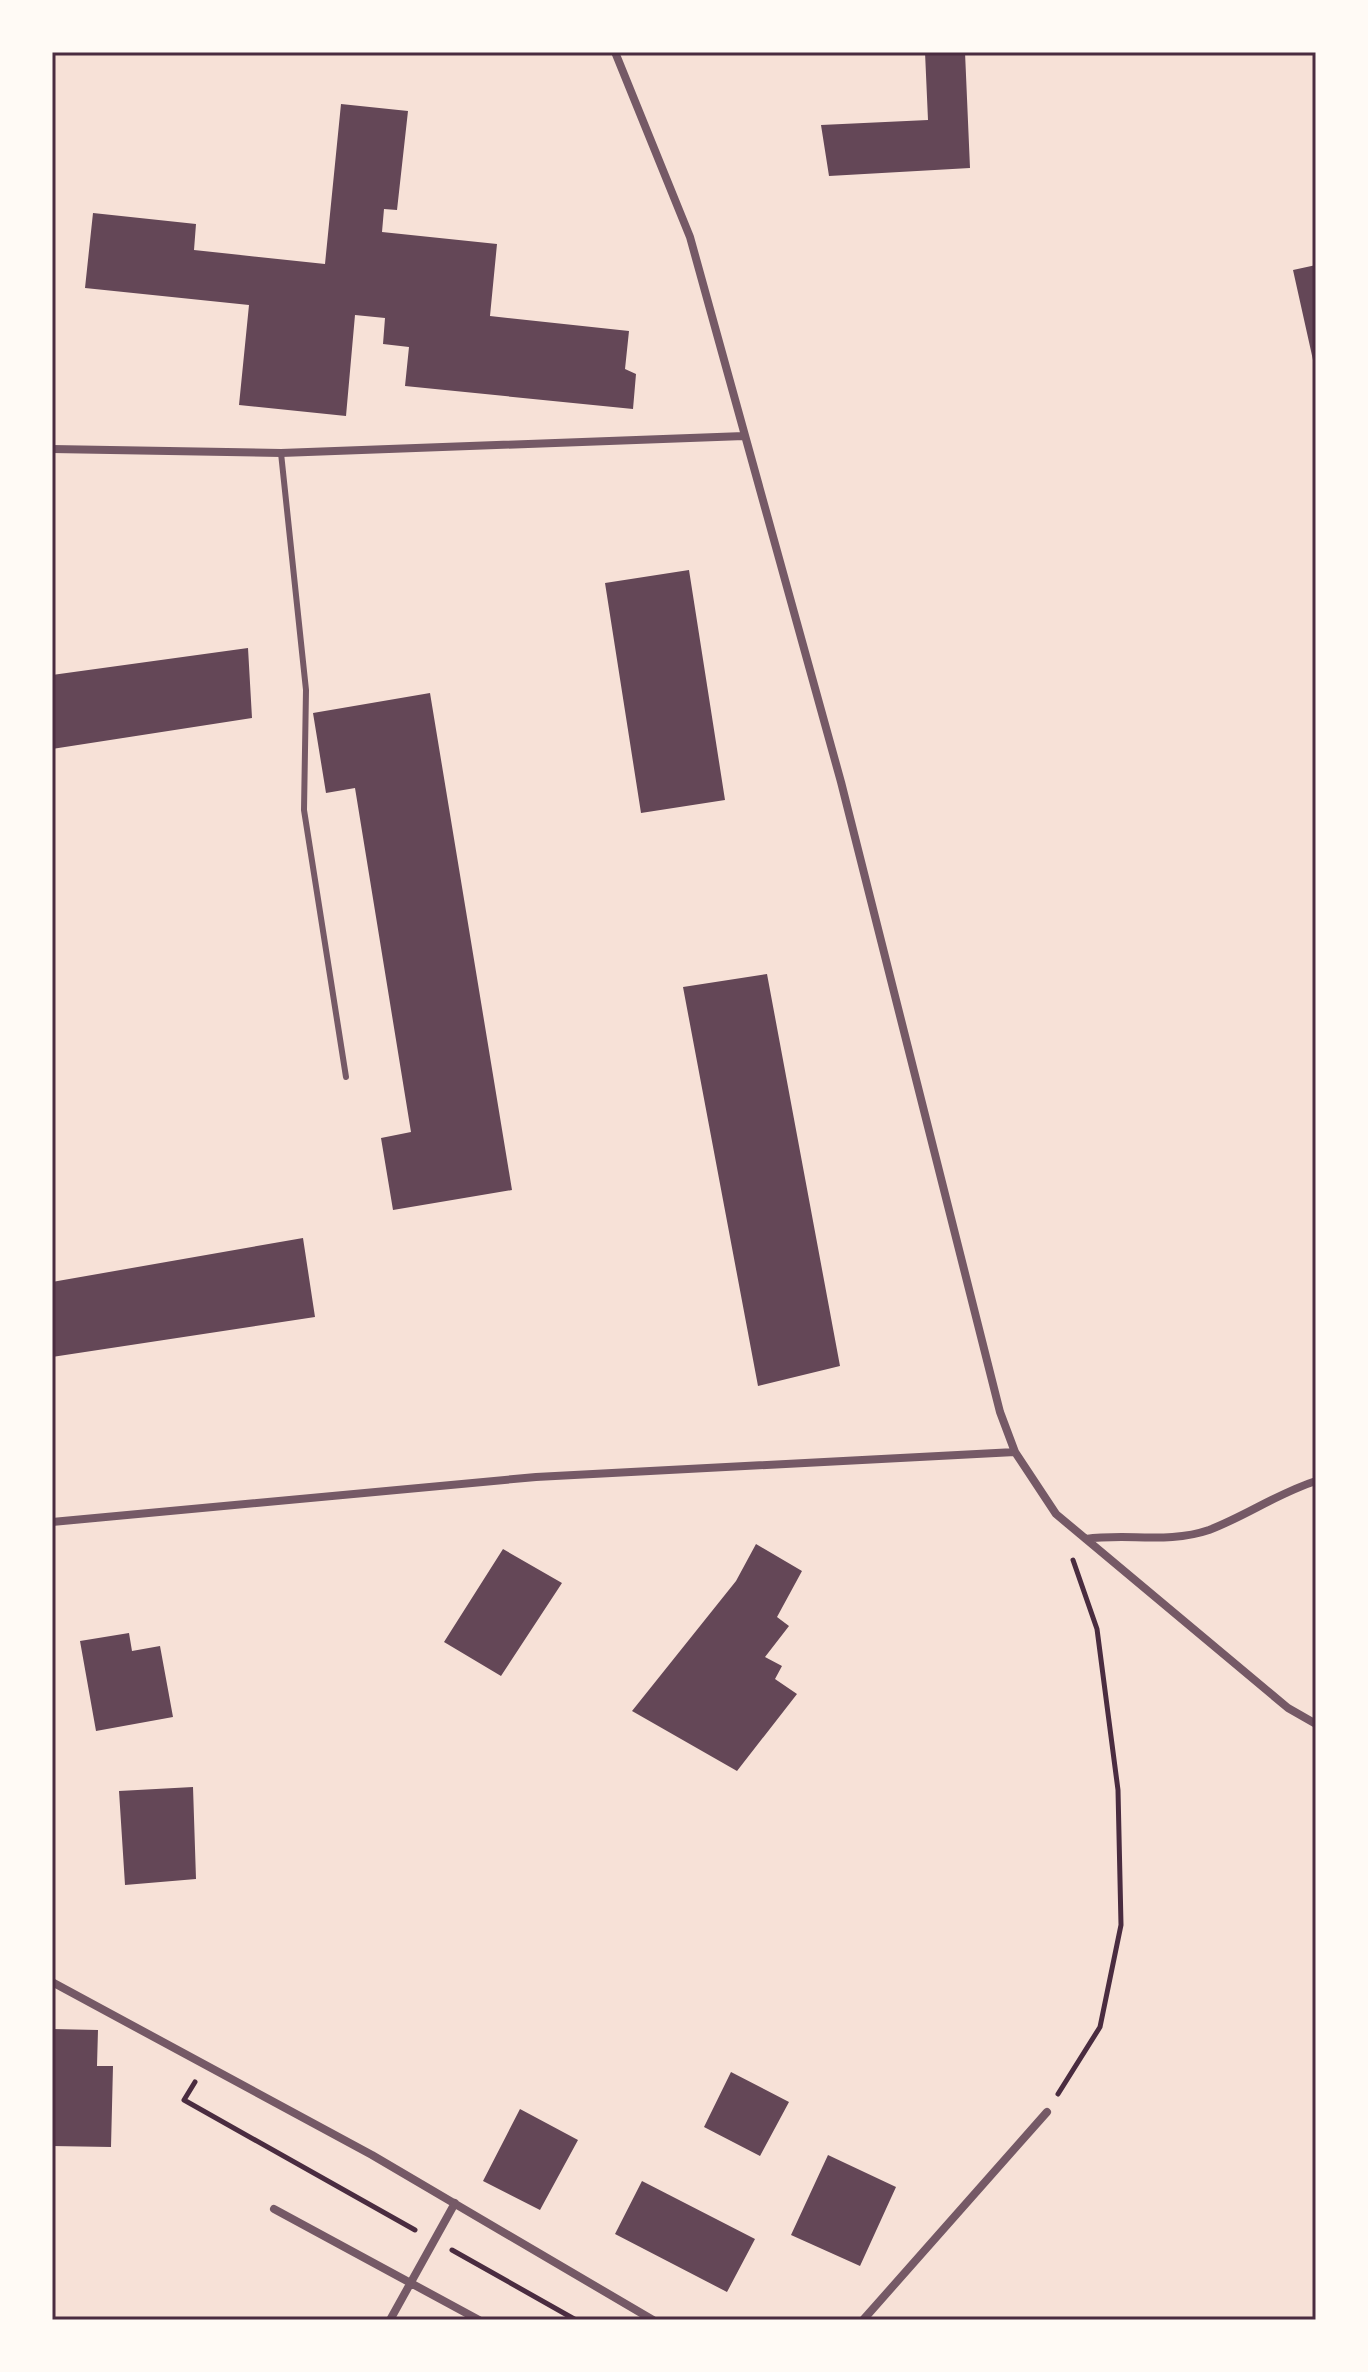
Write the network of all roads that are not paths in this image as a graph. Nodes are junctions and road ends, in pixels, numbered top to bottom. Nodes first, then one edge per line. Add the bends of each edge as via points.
1 (615, 52) edge
2 (744, 436) junction
3 (52, 449) edge
4 (281, 453) junction
5 (346, 1077) dead end
6 (1015, 1452) junction
7 (1316, 1481) edge
8 (52, 1522) edge
9 (1086, 1539) junction
10 (1316, 1724) edge
11 (52, 1982) edge
12 (1047, 2112) road end
13 (455, 2203) junction
14 (274, 2209) dead end
15 (410, 2281) junction
16 (390, 2320) edge
17 (479, 2320) edge
18 (653, 2320) edge
19 (863, 2320) edge

1 - 2 street via 690,237
2 - 4 street
2 - 6 street via 841,782 1000,1412
3 - 4 street
4 - 5 lane via 306,690 304,810
6 - 8 street via 536,1477
6 - 9 street via 1056,1514
7 - 9 street via 1208,1530 1162,1540 1118,1534
9 - 10 street via 1288,1708
11 - 13 street
12 - 19 street
13 - 15 street
13 - 18 street
14 - 15 street
15 - 16 street
15 - 17 street

